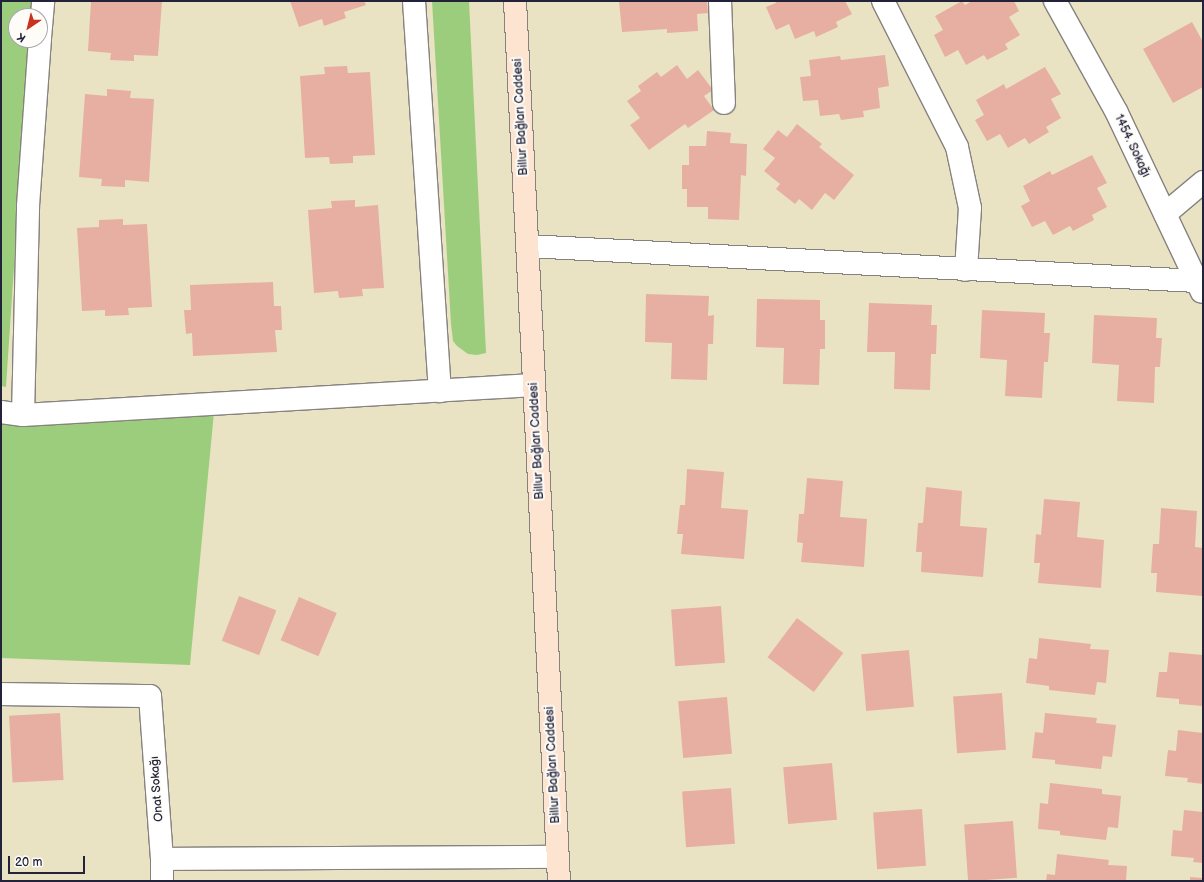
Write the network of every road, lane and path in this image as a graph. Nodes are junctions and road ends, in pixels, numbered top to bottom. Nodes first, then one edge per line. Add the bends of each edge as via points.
1 (414, 1) edge
2 (515, 1) edge
3 (720, 1) edge
4 (883, 1) edge
5 (1055, 1) edge
6 (39, 48) edge
7 (724, 103) dead end
8 (1203, 182) edge
9 (1165, 214) junction
10 (527, 246) junction
11 (966, 270) junction
12 (1200, 288) edge
13 (534, 385) junction
14 (440, 390) junction
15 (1, 412) edge
16 (23, 415) junction
17 (1, 694) edge
18 (558, 857) junction
19 (162, 859) junction
20 (162, 881) edge
21 (559, 881) edge

1 - 14 street
2 - 10 street, Billur Bağları Caddesi
3 - 7 street
4 - 11 street via 957,147 970,208
5 - 9 street, 1454. Sokağı via 1116,111
6 - 16 street via 28,206
8 - 9 street
9 - 12 street, 1454. Sokağı
10 - 11 street
10 - 13 street, Billur Bağları Caddesi
11 - 12 street
13 - 14 street
13 - 18 street, Billur Bağları Caddesi
14 - 16 street
15 - 16 street
17 - 19 street, Onat Sokağı via 150,696
18 - 19 street
18 - 21 street, Billur Bağları Caddesi
19 - 20 street, Onat Sokağı

